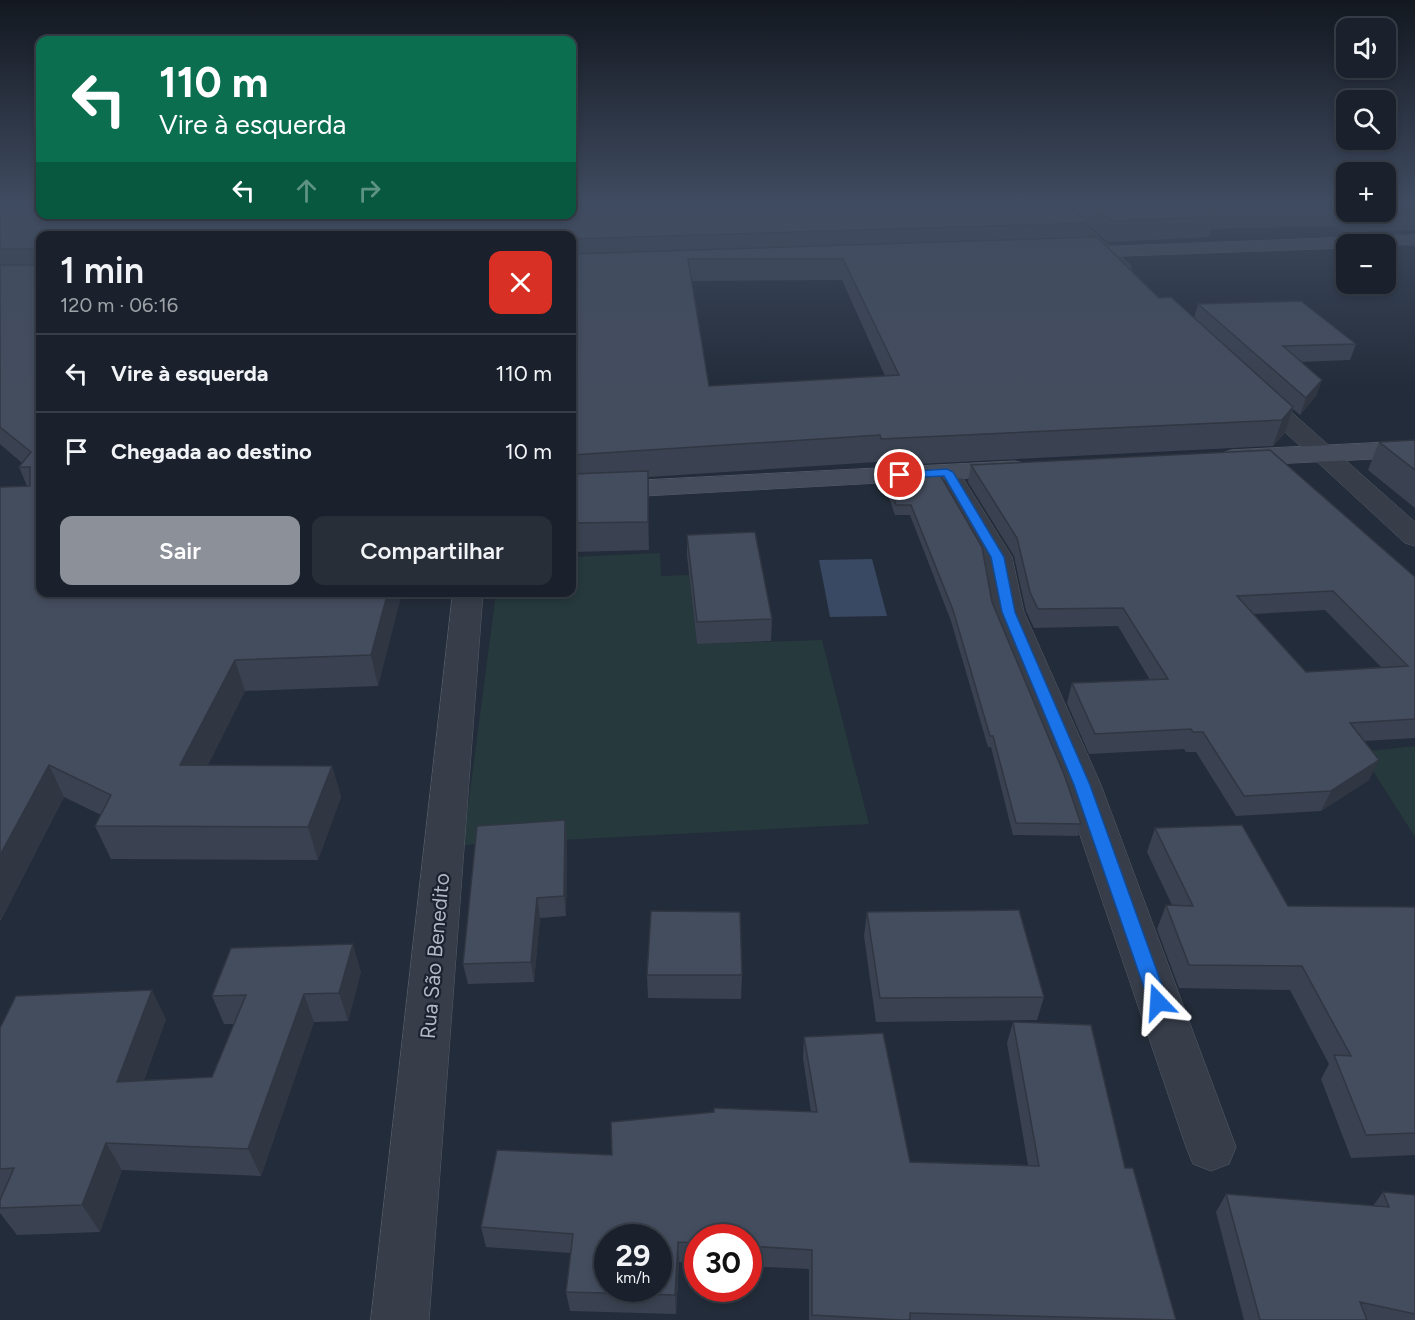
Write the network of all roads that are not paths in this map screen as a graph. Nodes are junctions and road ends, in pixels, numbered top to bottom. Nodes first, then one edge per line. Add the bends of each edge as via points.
1 (1117, 264) edge
2 (1139, 284) edge
3 (1235, 373) edge
4 (1415, 448) edge
5 (1322, 454) junction
6 (1205, 460) edge
7 (1041, 468) edge
8 (947, 472) junction
9 (576, 492) edge
10 (1415, 537) edge
11 (468, 597) edge
12 (1210, 1147) dead end
13 (400, 1320) edge

1 - 2 street
3 - 5 street
4 - 5 main road
5 - 6 main road
5 - 10 street
7 - 8 main road
8 - 9 main road
8 - 12 street via 998,557 1008,612 1082,785
11 - 13 street, Rua São Benedito

